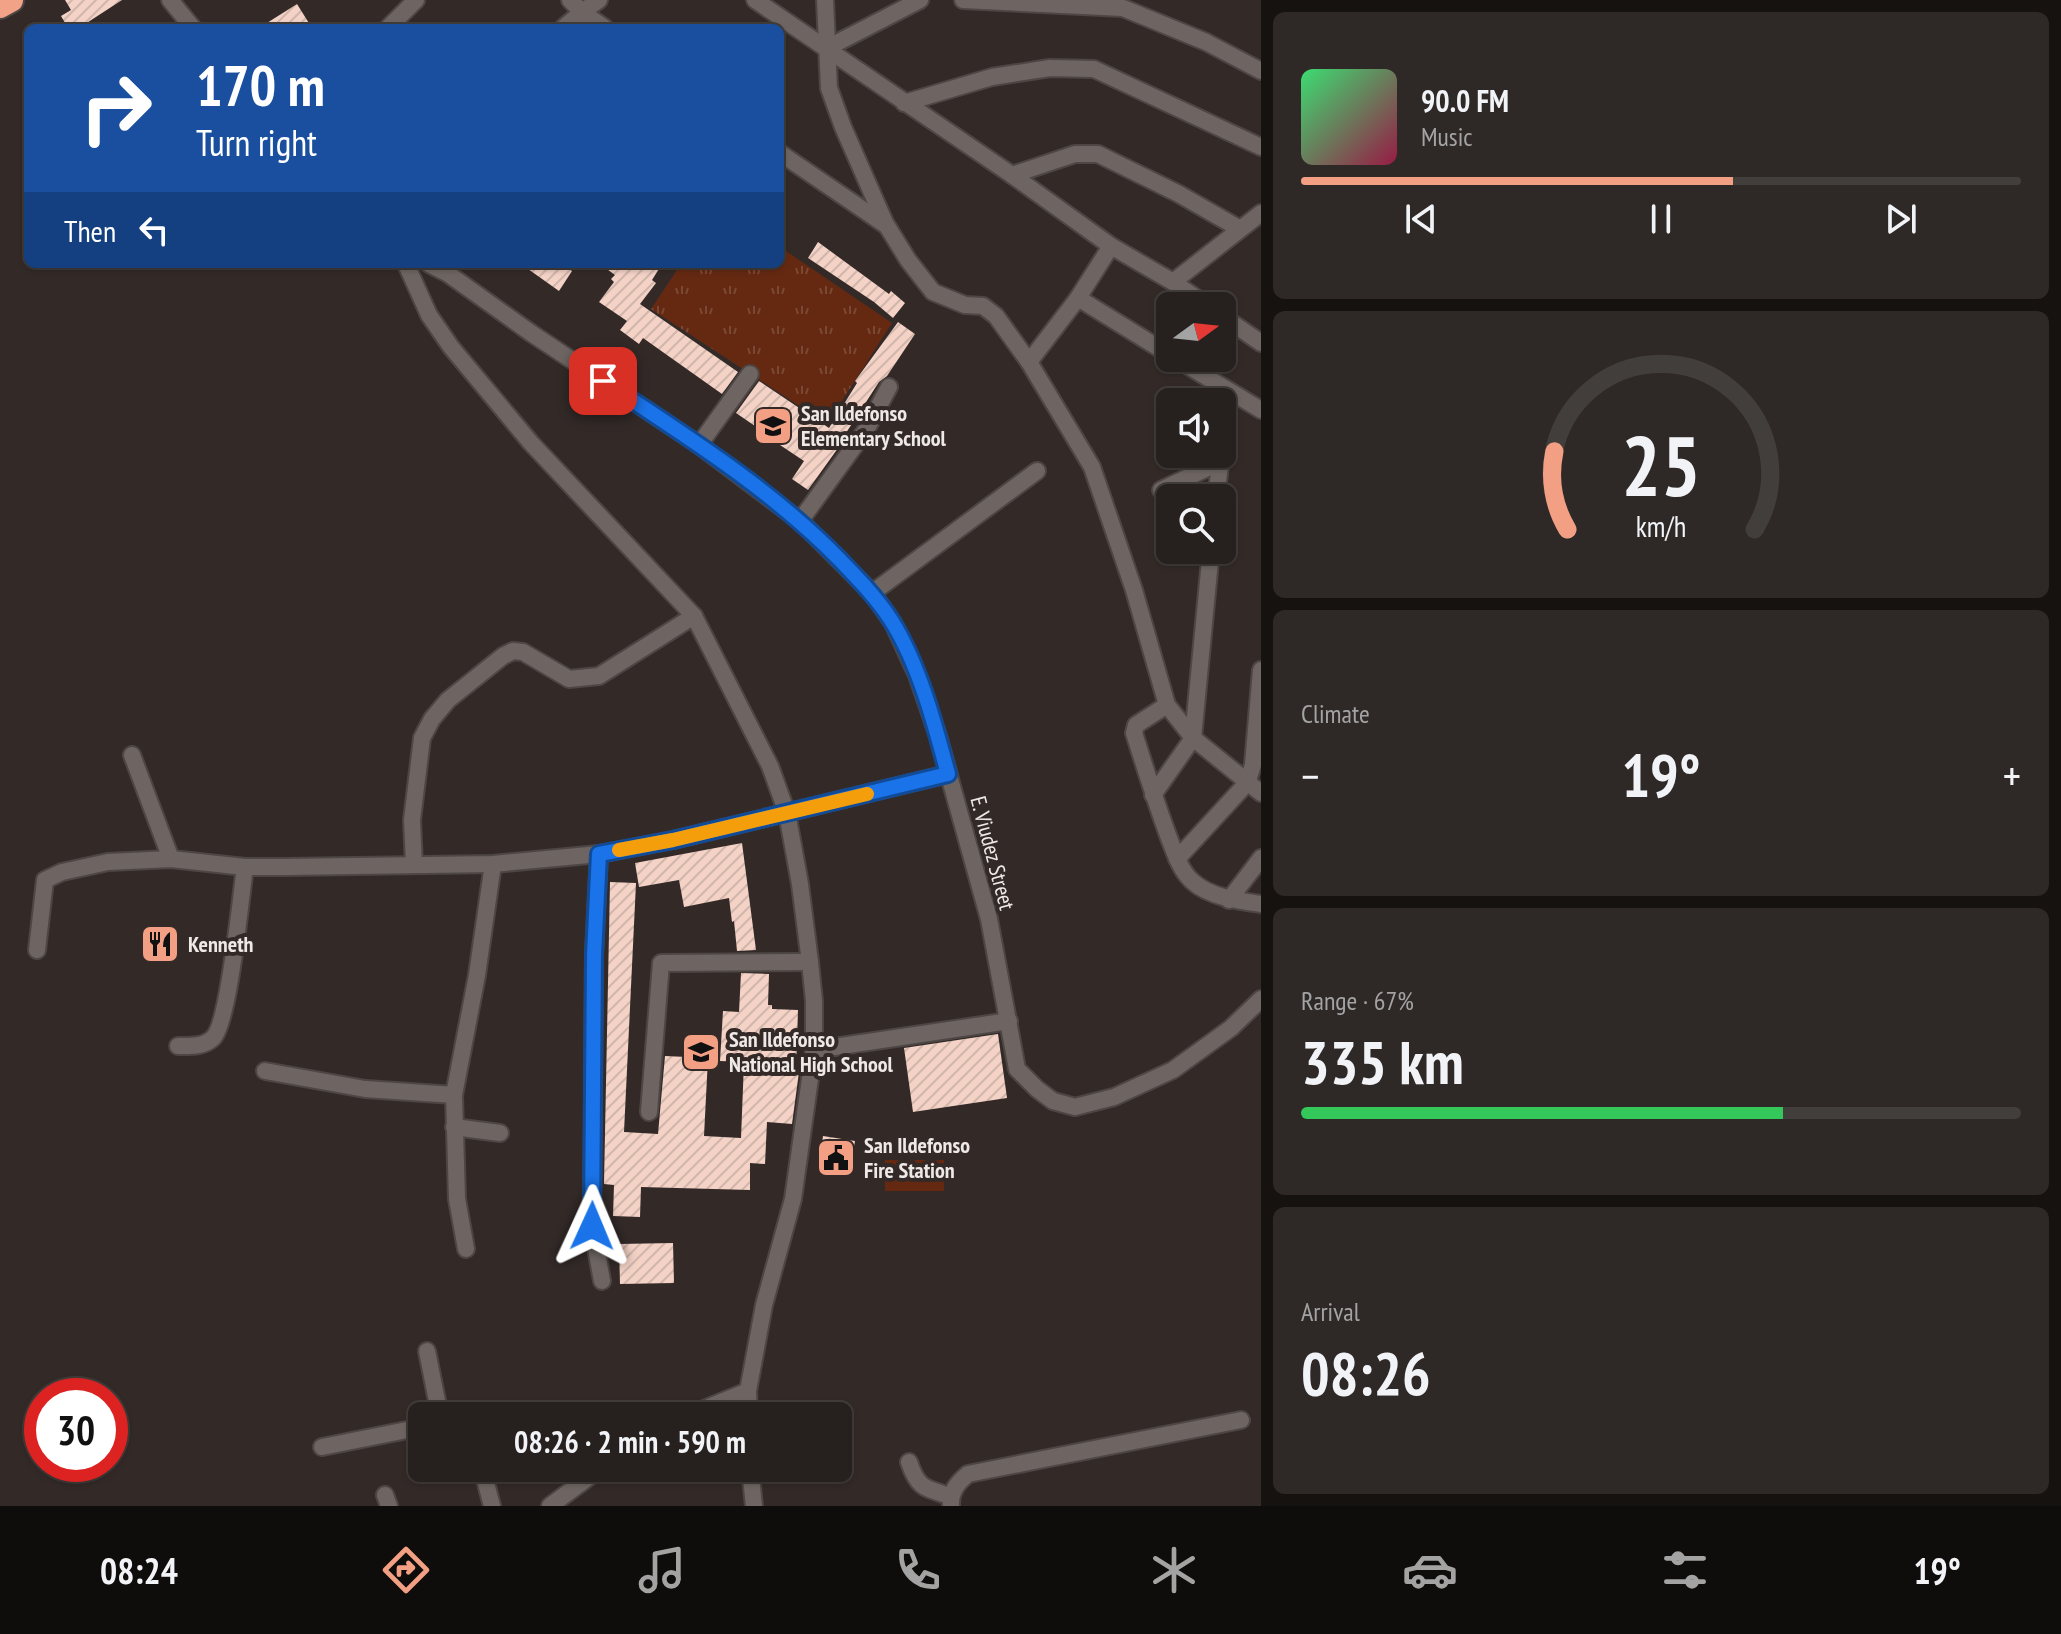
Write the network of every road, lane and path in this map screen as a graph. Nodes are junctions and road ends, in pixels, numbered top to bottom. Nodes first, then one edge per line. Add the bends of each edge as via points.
1 (11, 0) edge
2 (170, 0) edge
3 (416, 0) edge
4 (599, 0) edge
5 (755, 0) edge
6 (825, 0) edge
7 (920, 0) edge
8 (963, 0) edge
9 (0, 6) edge
10 (576, 6) edge
11 (190, 24) edge
12 (392, 24) edge
13 (565, 24) edge
14 (600, 24) edge
15 (827, 48) junction
16 (1261, 71) edge
17 (904, 103) junction
18 (1261, 147) edge
19 (784, 156) edge
20 (1012, 175) junction
21 (1261, 213) edge
22 (887, 226) junction
23 (1240, 229) junction
24 (1111, 246) junction
25 (408, 268) edge
26 (437, 268) edge
27 (1173, 282) junction
28 (1188, 292) edge
29 (1078, 298) junction
30 (1236, 326) edge
31 (1261, 343) edge
32 (1156, 346) edge
33 (1029, 362) junction
34 (1198, 372) edge
35 (750, 374) dead end
36 (889, 387) dead end
37 (1224, 388) edge
38 (1236, 395) edge
39 (1261, 410) edge
40 (699, 445) junction
41 (1202, 468) edge
42 (1037, 471) dead end
43 (1172, 484) edge
44 (800, 521) junction
45 (1210, 564) edge
46 (872, 593) junction
47 (694, 616) junction
48 (1261, 670) edge
49 (1167, 705) junction
50 (1193, 738) junction
51 (132, 755) dead end
52 (948, 774) junction
53 (1254, 788) edge
54 (1153, 795) junction
55 (787, 813) junction
56 (599, 854) junction
57 (1261, 858) edge
58 (171, 859) junction
59 (1177, 859) junction
60 (493, 864) junction
61 (414, 865) junction
62 (245, 867) junction
63 (1229, 900) junction
64 (1261, 904) edge
65 (37, 950) dead end
66 (810, 962) junction
67 (1261, 999) edge
68 (1009, 1021) junction
69 (178, 1046) dead end
70 (814, 1050) junction
71 (265, 1071) dead end
72 (454, 1095) junction
73 (649, 1112) dead end
74 (454, 1127) junction
75 (500, 1133) dead end
76 (466, 1249) dead end
77 (602, 1281) dead end
78 (427, 1351) dead end
79 (748, 1391) junction
80 (437, 1402) edge
81 (721, 1402) edge
82 (748, 1402) edge
83 (1241, 1420) dead end
84 (408, 1430) edge
85 (322, 1447) dead end
86 (909, 1462) dead end
87 (486, 1482) edge
88 (582, 1482) edge
89 (751, 1482) edge
90 (951, 1501) edge
91 (492, 1506) edge
92 (550, 1506) edge
93 (754, 1506) edge

1 - 9 highway
2 - 11 street
3 - 12 street
4 - 10 street
5 - 15 street
6 - 15 street
7 - 15 street
8 - 16 street via 1123,8
10 - 13 street
10 - 14 street
15 - 17 street
15 - 22 street via 829,88
17 - 18 street via 992,77 1050,68 1094,69
17 - 20 street
19 - 22 street
20 - 23 street via 1075,154 1098,154
20 - 24 street
21 - 23 street
22 - 33 street via 932,300 983,306
23 - 27 street
24 - 27 street
24 - 29 street
25 - 47 street via 451,347 531,443
26 - 40 street, E. Viudez Street
27 - 28 street
29 - 32 street
29 - 33 street
30 - 31 street
33 - 49 street via 1092,467
34 - 37 street
35 - 40 street
36 - 44 street via 866,430
38 - 39 street
40 - 44 street, E. Viudez Street
41 - 43 street
42 - 46 street
44 - 46 street, E. Viudez Street
45 - 50 street
46 - 52 street, E. Viudez Street via 917,675
47 - 55 street via 770,766
47 - 61 street via 599,676 569,679 513,651 448,700 422,738 412,820
48 - 53 street
49 - 50 street
49 - 54 street via 1136,725 1134,733
50 - 53 street
50 - 54 street
51 - 58 street
52 - 55 street
52 - 68 street, E. Viudez Street via 989,919
53 - 59 street
54 - 59 street
55 - 56 street
55 - 66 street
56 - 60 street
56 - 77 street via 592,1226
57 - 63 street
58 - 62 street
58 - 65 street via 108,862 45,880
59 - 63 street via 1193,883
60 - 61 street
60 - 72 street
61 - 62 street
62 - 69 street via 220,1028 201,1045
63 - 64 street
66 - 70 street
66 - 73 street via 661,963
67 - 68 street, E. Viudez Street via 1173,1070 1114,1097 1075,1107 1053,1101 1017,1069
68 - 70 street
70 - 79 street via 793,1199 764,1305
71 - 72 street via 365,1089
72 - 74 street
74 - 75 street
74 - 76 street via 457,1199
78 - 80 street
79 - 81 street
79 - 82 street
83 - 90 street via 978,1471 960,1481
84 - 85 street
86 - 90 street via 915,1480
87 - 91 street
88 - 92 street
89 - 93 street

